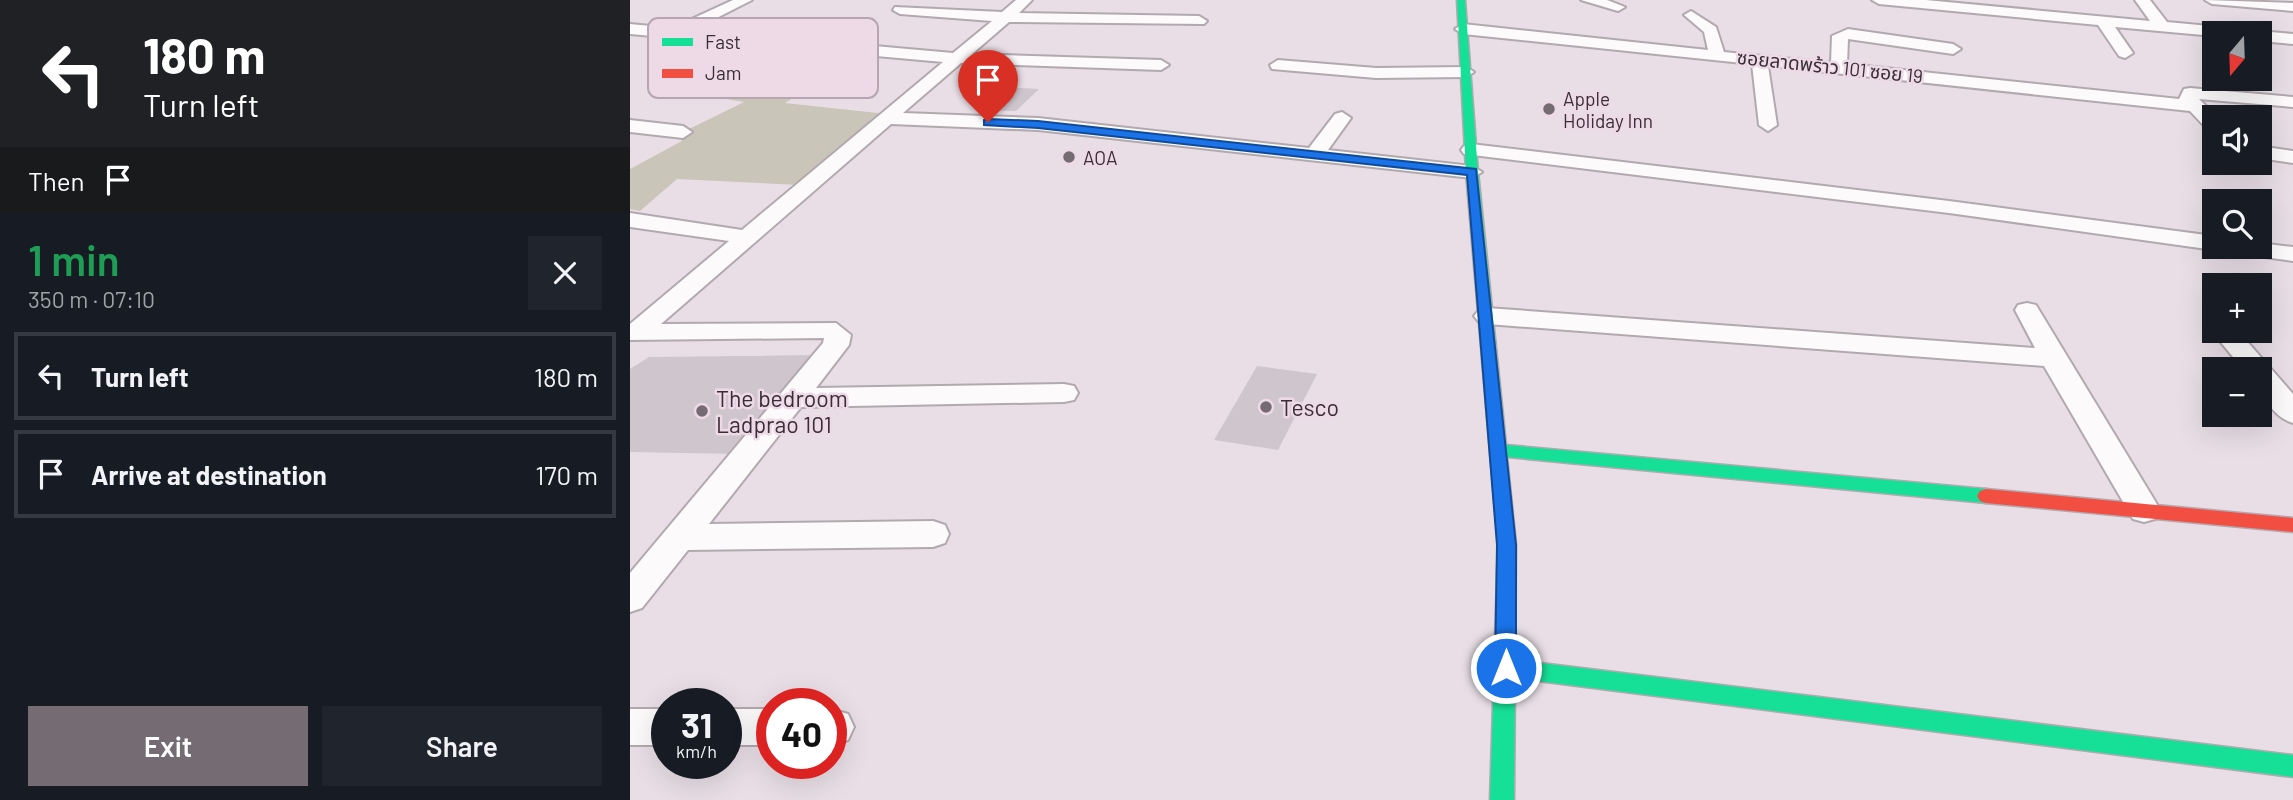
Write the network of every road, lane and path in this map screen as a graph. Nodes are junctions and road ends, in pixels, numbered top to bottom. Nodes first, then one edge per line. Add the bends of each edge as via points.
1 (746, 0) edge
2 (1025, 0) edge
3 (1461, 0) edge
4 (1588, 0) edge
5 (1879, 0) edge
6 (2142, 0) edge
7 (2212, 0) edge
8 (1976, 5) edge
9 (1618, 7) dead end
10 (2293, 7) edge
11 (900, 10) dead end
12 (1691, 15) dead end
13 (1005, 17) junction
14 (707, 18) edge
15 (1199, 21) dead end
16 (2103, 21) junction
17 (2163, 27) junction
18 (630, 29) edge
19 (1463, 29) junction
20 (648, 30) edge
21 (2202, 31) edge
22 (2272, 37) edge
23 (2293, 39) edge
24 (1953, 49) dead end
25 (878, 51) edge
26 (2125, 53) dead end
27 (1717, 54) junction
28 (956, 58) junction
29 (1759, 58) junction
30 (1161, 65) dead end
31 (1279, 65) dead end
32 (1839, 66) junction
33 (1466, 72) junction
34 (2293, 102) edge
35 (2196, 106) junction
36 (2202, 112) edge
37 (888, 118) junction
38 (1342, 118) dead end
39 (1768, 125) dead end
40 (630, 126) edge
41 (683, 132) dead end
42 (1471, 150) junction
43 (1315, 154) junction
44 (2272, 154) edge
45 (2293, 157) edge
46 (1472, 172) junction
47 (630, 220) edge
48 (746, 237) junction
49 (2202, 241) edge
50 (2272, 251) edge
51 (2293, 254) edge
52 (2027, 310) dead end
53 (1487, 316) junction
54 (633, 332) edge
55 (2235, 343) edge
56 (2246, 357) edge
57 (2053, 358) junction
58 (2272, 388) edge
59 (1064, 393) dead end
60 (793, 398) junction
61 (2293, 413) edge
62 (1499, 450) junction
63 (2144, 510) junction
64 (2293, 525) edge
65 (933, 534) dead end
66 (680, 537) junction
67 (630, 598) edge
68 (1506, 668) junction
69 (630, 727) edge
70 (651, 727) edge
71 (2293, 766) edge
72 (1502, 800) edge

1 - 14 street
2 - 13 street
3 - 19 street
4 - 9 street
5 - 8 street
6 - 17 street
7 - 10 street
8 - 16 street
11 - 13 street
12 - 27 street via 1711,30
13 - 15 street
13 - 28 street
16 - 17 street
16 - 26 street
17 - 21 street
18 - 20 street
19 - 27 street, ซอยลาดพร้าว 101 ซอย 19
19 - 33 street
22 - 23 street
24 - 32 street via 1848,34 1840,36
25 - 28 street
27 - 29 street, ซอยลาดพร้าว 101 ซอย 19
28 - 30 street
28 - 37 street
29 - 32 street, ซอยลาดพร้าว 101 ซอย 19
29 - 39 street
31 - 33 street via 1389,74
32 - 35 street, ซอยลาดพร้าว 101 ซอย 19
33 - 42 street
34 - 35 street via 2190,93 2187,97
35 - 36 street
37 - 43 street via 1038,124
37 - 48 street
38 - 43 street
40 - 41 street
42 - 46 street
42 - 49 street
43 - 46 street
44 - 45 street
46 - 53 street
47 - 48 street
48 - 54 street
50 - 51 street
52 - 57 street
53 - 57 street
53 - 62 street
54 - 60 street via 827,329 838,335 836,345
55 - 56 street
57 - 63 street
58 - 61 street
59 - 60 street
60 - 66 street
62 - 63 street
62 - 68 street via 1507,545
63 - 64 street
65 - 66 street
66 - 67 street
68 - 71 street
68 - 72 street
69 - 70 street

